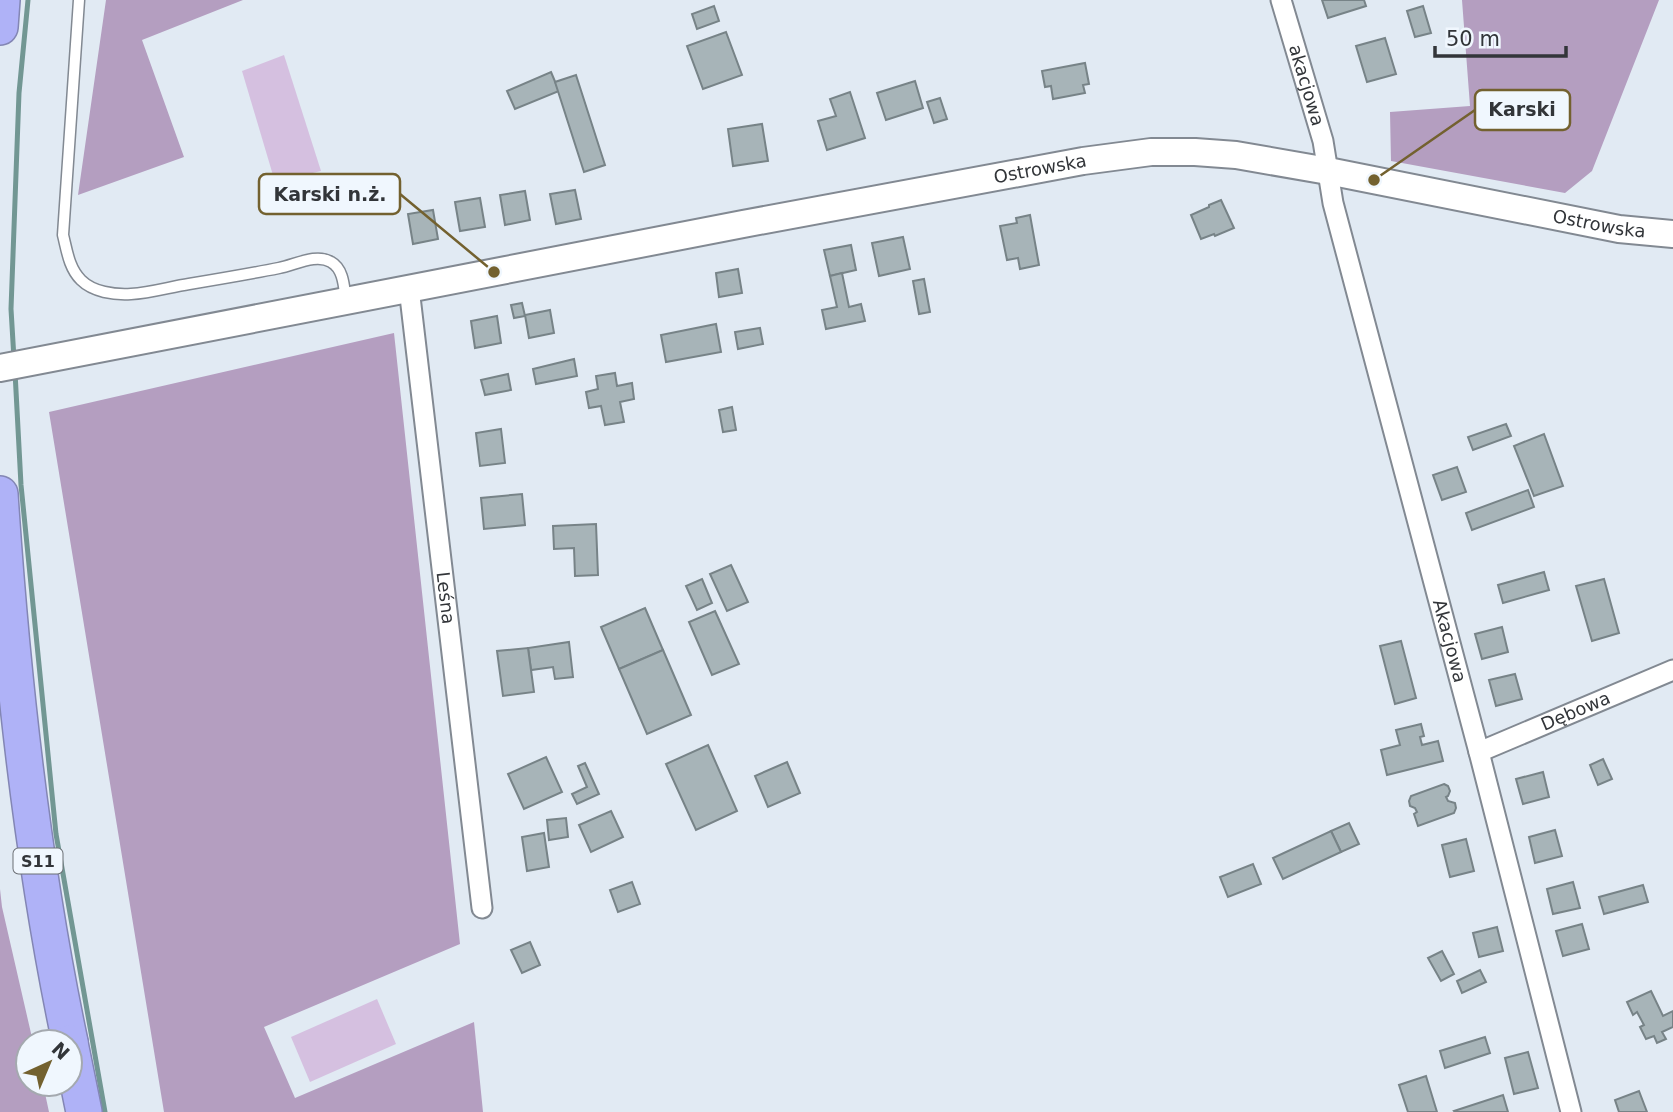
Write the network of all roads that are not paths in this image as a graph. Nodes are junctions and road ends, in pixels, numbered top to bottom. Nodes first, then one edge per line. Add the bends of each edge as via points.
1 (2, 0) edge
2 (79, 0) edge
3 (1281, 0) edge
4 (0, 27) edge
5 (1328, 171) junction
6 (1673, 234) edge
7 (409, 288) junction
8 (346, 301) junction
9 (0, 368) edge
10 (0, 494) edge
11 (1673, 670) edge
12 (1479, 752) junction
13 (482, 908) dead end
14 (67, 1028) edge
15 (1571, 1112) edge

1 - 4 highway
2 - 8 lane via 63,236 73,270 81,280 104,292 133,294 323,259 341,273
3 - 5 street, akacjowa
5 - 6 street, Ostrowska via 1619,229
5 - 7 street, Ostrowska via 1236,155 1151,152 1069,163
5 - 12 street, Akacjowa via 1336,217
7 - 8 street, Ostrowska
7 - 13 street, Leśna
8 - 9 street, Ostrowska
10 - 14 highway, S11 via 32,820
11 - 12 street, Dębowa
12 - 15 street, Akacjowa

